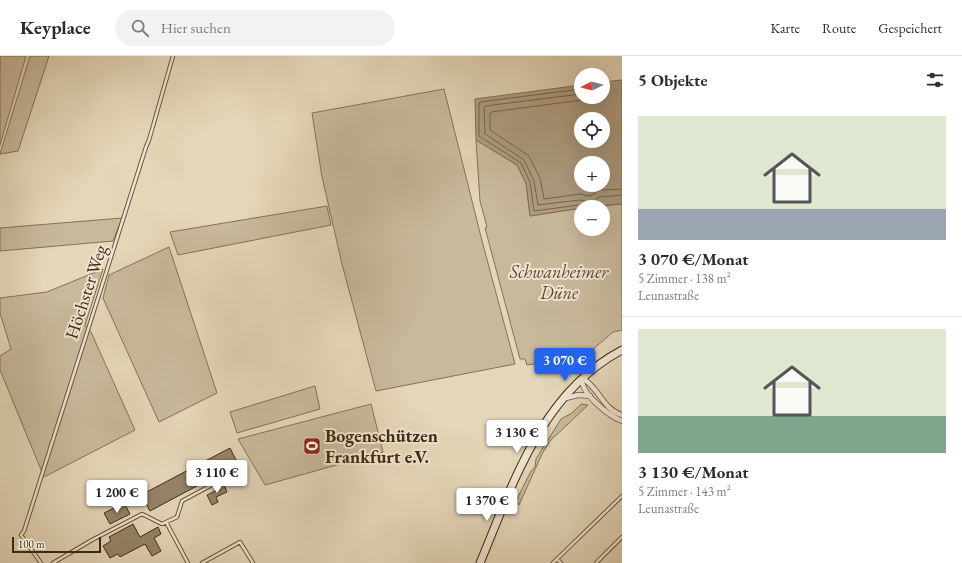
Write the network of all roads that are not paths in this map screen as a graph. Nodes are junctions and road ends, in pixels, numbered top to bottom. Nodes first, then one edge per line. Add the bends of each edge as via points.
1 (173, 56) edge
2 (622, 350) edge
3 (582, 378) junction
4 (590, 396) junction
5 (562, 399) junction
6 (622, 415) edge
7 (622, 421) edge
8 (210, 486) dead end
9 (622, 496) edge
10 (166, 522) junction
11 (622, 536) edge
12 (557, 559) junction
13 (41, 563) edge
14 (53, 563) edge
15 (188, 563) edge
16 (202, 563) edge
17 (253, 563) edge
18 (480, 563) edge
19 (552, 563) edge
20 (561, 563) edge
21 (596, 563) edge

1 - 13 lane, Höchster Weg via 149,140 21,535
2 - 3 main road
3 - 4 street via 583,387
3 - 5 main road
3 - 6 street via 591,384 614,411
4 - 5 street via 578,395
4 - 7 street
5 - 18 main road via 541,428 522,464
8 - 10 lane via 182,501 177,517
9 - 12 lane
10 - 14 lane via 162,524 142,514
10 - 15 lane
11 - 21 lane
12 - 19 lane
12 - 20 lane
16 - 17 lane via 240,542

